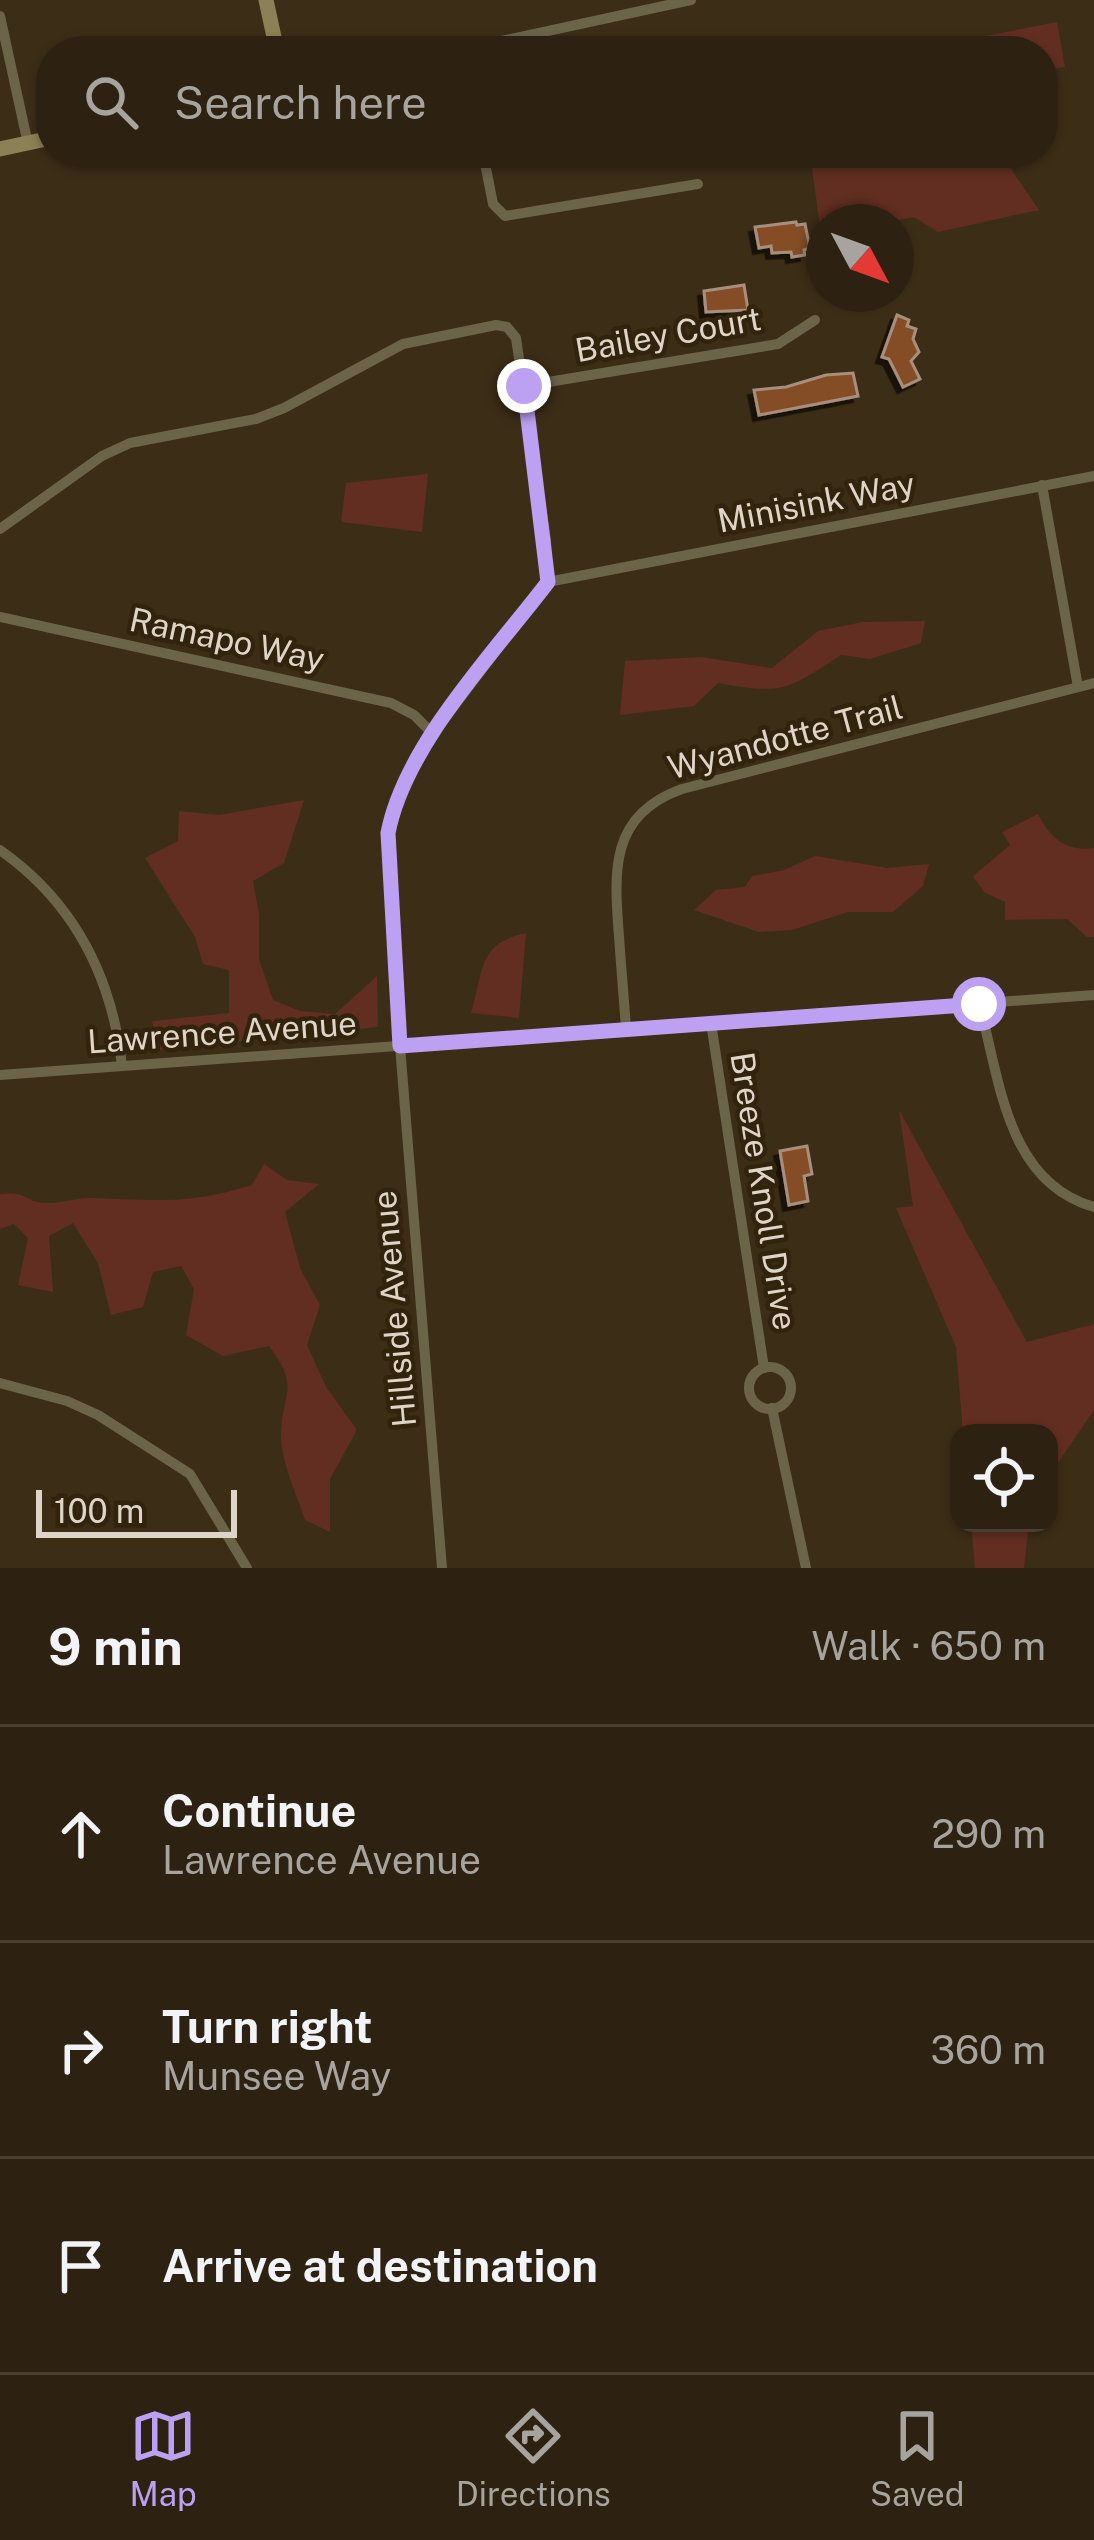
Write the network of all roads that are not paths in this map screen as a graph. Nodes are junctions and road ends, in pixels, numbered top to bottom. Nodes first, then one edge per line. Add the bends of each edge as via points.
1 (266, 0) edge
2 (691, 0) edge
3 (0, 16) edge
4 (274, 36) edge
5 (525, 36) edge
6 (36, 141) edge
7 (28, 143) junction
8 (0, 149) edge
9 (486, 168) edge
10 (698, 184) dead end
11 (815, 320) dead end
12 (524, 386) junction
13 (1094, 476) edge
14 (1042, 485) junction
15 (0, 530) edge
16 (548, 582) junction
17 (0, 617) edge
18 (1094, 683) edge
19 (1078, 688) junction
20 (433, 734) junction
21 (0, 850) edge
22 (1094, 995) edge
23 (979, 1004) junction
24 (711, 1023) junction
25 (626, 1029) junction
26 (400, 1046) junction
27 (122, 1066) junction
28 (0, 1075) edge
29 (1094, 1207) edge
30 (764, 1368) junction
31 (0, 1383) edge
32 (772, 1408) junction
33 (247, 1568) edge
34 (442, 1568) edge
35 (806, 1568) edge

1 - 4 street
2 - 5 street
3 - 7 street
6 - 7 street
7 - 8 street
9 - 10 street via 493,203 505,216
11 - 12 street, Bailey Court via 778,344
12 - 15 street via 516,338 503,326 403,344 256,419 130,443
12 - 16 street
13 - 14 street, Minisink Way
14 - 16 street, Minisink Way
14 - 19 street
16 - 20 street, Hillside Avenue
17 - 20 street, Ramapo Way via 391,703
18 - 19 street, Wyandotte Trail
19 - 25 street, Wyandotte Trail via 655,802 633,823 615,869
20 - 26 street, Hillside Avenue via 404,778 388,833
21 - 27 street via 58,903 91,952 112,1006
22 - 23 street, Lawrence Avenue
23 - 24 street, Lawrence Avenue
23 - 29 street via 1028,1162 1062,1194
24 - 25 street, Lawrence Avenue
24 - 30 street, Breeze Knoll Drive
25 - 26 street, Lawrence Avenue
26 - 27 street, Lawrence Avenue
26 - 34 street, Hillside Avenue
27 - 28 street, Lawrence Avenue
30 - 32 street, Breeze Knoll Drive via 750,1394
30 - 32 street, Breeze Knoll Drive via 783,1372 790,1383 785,1402
31 - 33 street via 98,1415 190,1474
32 - 35 street, Breeze Knoll Drive

